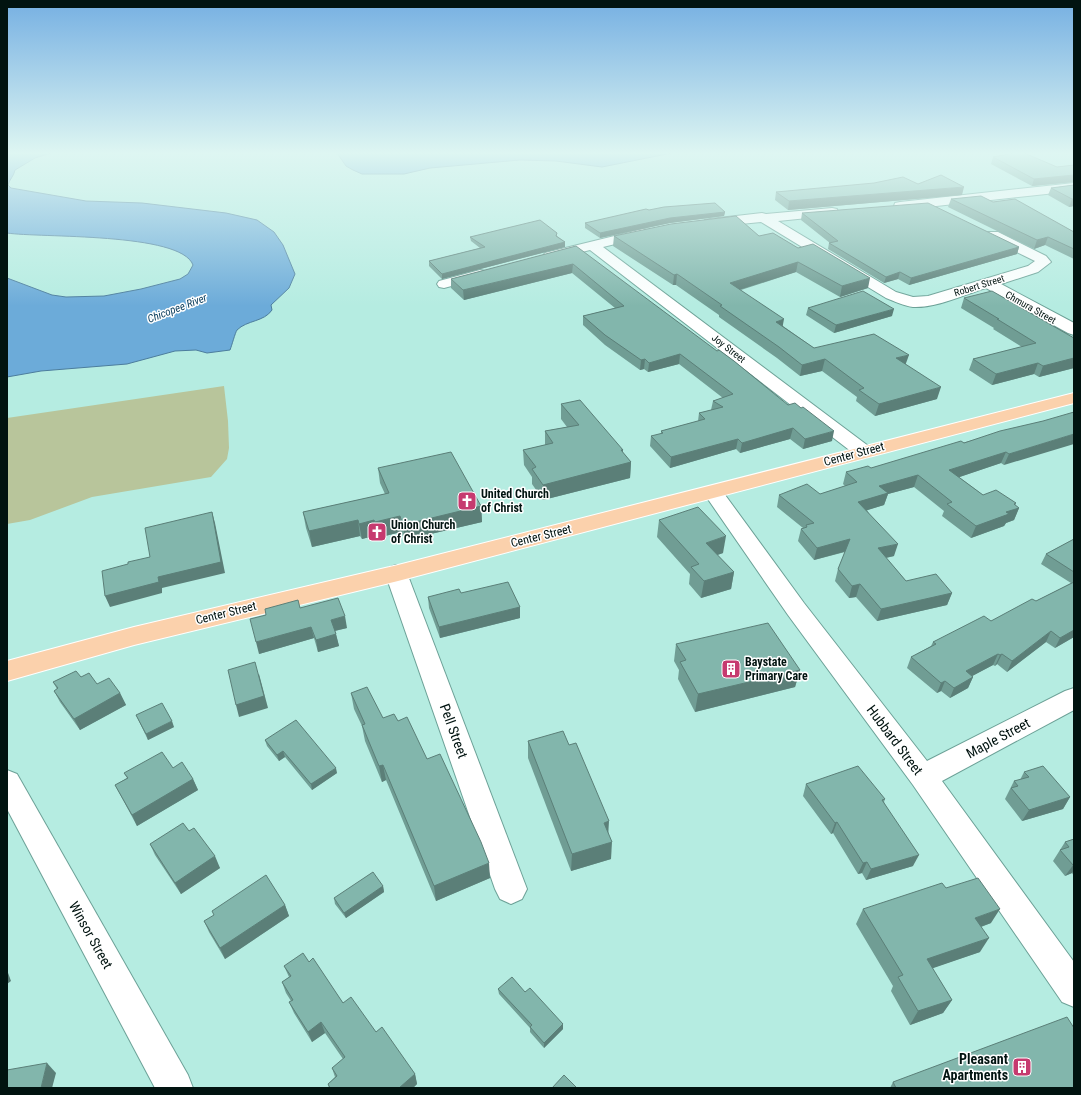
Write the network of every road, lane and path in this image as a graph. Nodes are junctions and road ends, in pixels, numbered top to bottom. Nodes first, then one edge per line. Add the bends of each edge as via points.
1 (937, 203) edge
2 (929, 204) junction
3 (891, 207) edge
4 (845, 211) edge
5 (950, 214) edge
6 (762, 217) junction
7 (700, 224) edge
8 (657, 230) edge
9 (984, 231) edge
10 (592, 245) junction
11 (536, 260) edge
12 (490, 272) edge
13 (988, 283) junction
14 (444, 284) dead end
15 (1074, 330) edge
16 (1074, 398) edge
17 (864, 452) junction
18 (713, 492) junction
19 (396, 573) junction
20 (7, 671) edge
21 (1074, 698) edge
22 (923, 777) junction
23 (7, 782) edge
24 (511, 889) dead end
25 (1074, 990) edge
26 (175, 1088) edge

1 - 2 street
2 - 3 street
2 - 5 street
4 - 6 street
6 - 7 street
6 - 13 street, Robert Street via 891,295 912,302 929,301
8 - 10 street
9 - 13 street, Robert Street via 1044,262 1033,269
10 - 11 street
10 - 17 street, Joy Street
12 - 14 street
13 - 15 street, Chmura Street
16 - 17 main road, Center Street
17 - 18 main road, Center Street
18 - 19 main road, Center Street
18 - 22 street, Hubbard Street via 796,609
19 - 20 main road, Center Street via 134,636
19 - 24 street, Pell Street
21 - 22 street, Maple Street
22 - 25 street, Hubbard Street
23 - 26 street, Winsor Street

